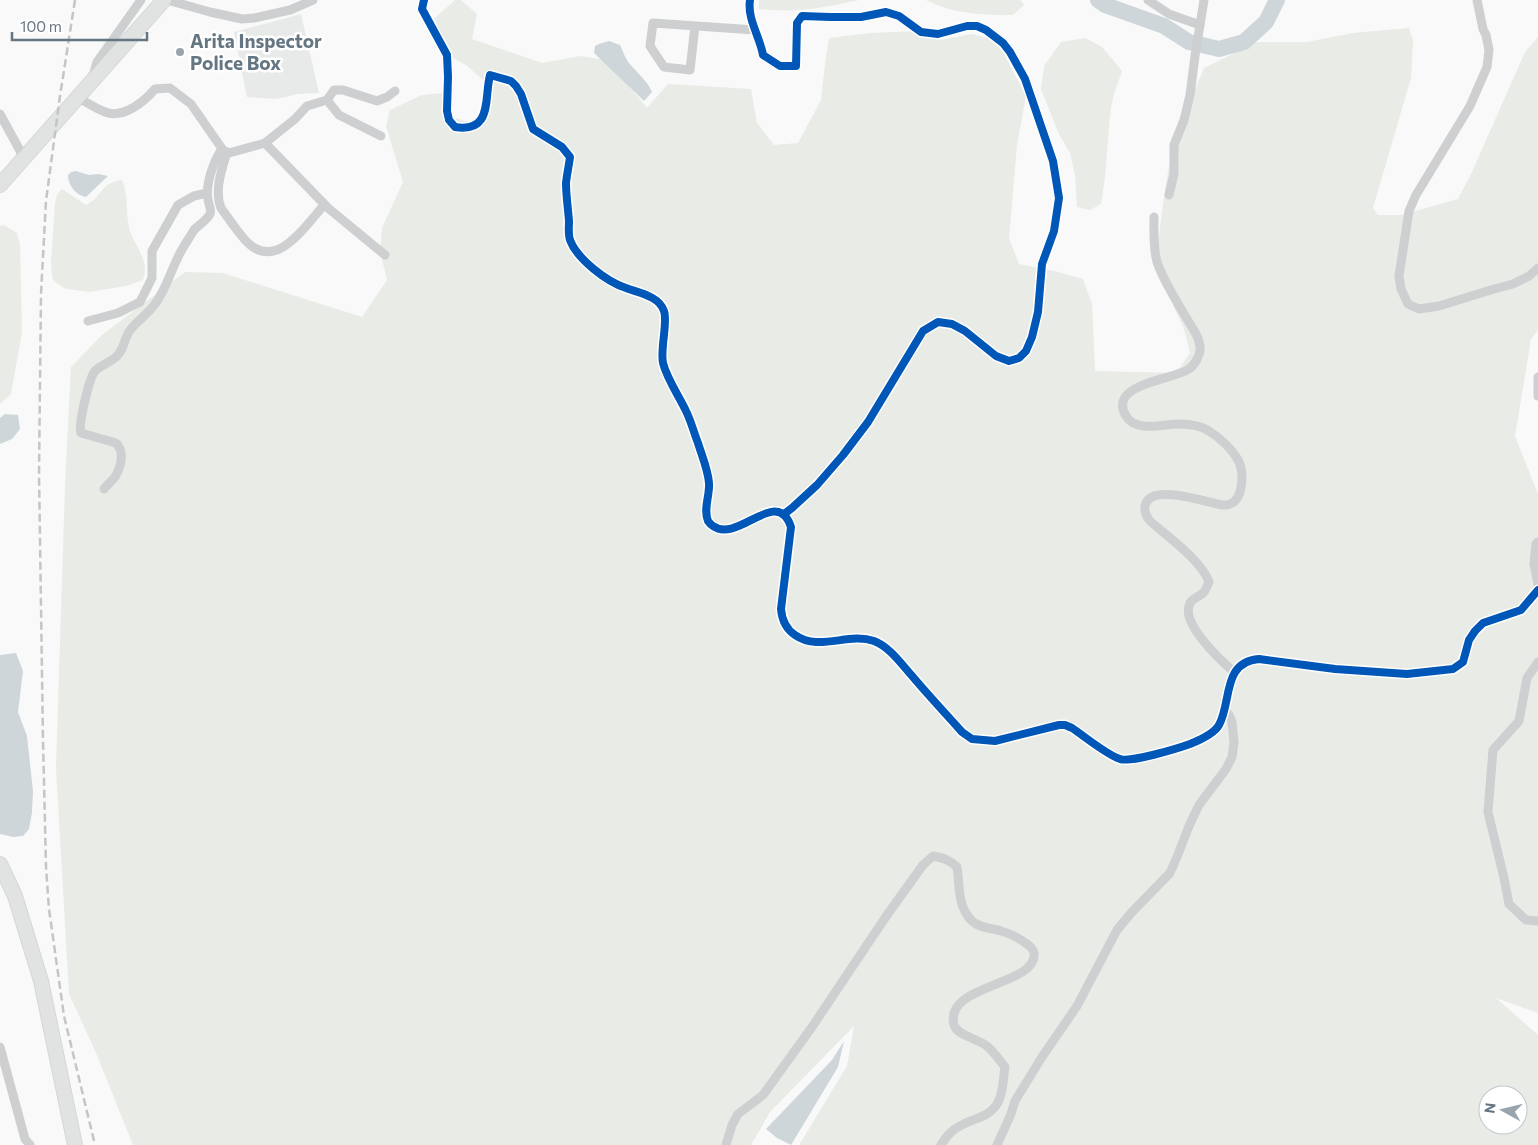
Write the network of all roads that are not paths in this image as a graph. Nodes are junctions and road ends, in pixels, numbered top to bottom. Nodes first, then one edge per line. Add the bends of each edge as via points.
1 (141, 0) edge
2 (165, 0) edge
3 (313, 0) edge
4 (424, 0) edge
5 (750, 0) edge
6 (1148, 0) edge
7 (1204, 0) edge
8 (1477, 0) edge
9 (1200, 25) junction
10 (695, 26) junction
11 (755, 30) junction
12 (91, 81) junction
13 (395, 91) dead end
14 (77, 97) junction
15 (327, 100) junction
16 (0, 114) edge
17 (381, 136) dead end
18 (265, 143) junction
19 (224, 150) junction
20 (24, 158) junction
21 (0, 185) edge
22 (207, 193) junction
23 (1169, 195) dead end
24 (324, 204) junction
25 (1154, 217) dead end
26 (385, 255) dead end
27 (1538, 268) edge
28 (88, 321) dead end
29 (1538, 376) edge
30 (1538, 396) edge
31 (104, 489) dead end
32 (784, 514) junction
33 (1538, 542) edge
34 (1538, 584) edge
35 (1538, 590) edge
36 (1538, 662) edge
37 (1234, 672) junction
38 (1224, 710) junction
39 (0, 864) edge
40 (1538, 920) edge
41 (0, 1047) edge
42 (27, 1143) edge
43 (75, 1145) edge
44 (726, 1145) edge
45 (941, 1145) edge
46 (997, 1145) edge

1 - 12 street via 97,62
2 - 3 street via 242,19 290,10
2 - 12 highway
4 - 32 street via 422,8 447,55 446,110 449,120 455,127 473,126 484,116 490,75 511,81 521,94 533,129 562,147 570,157 566,183 570,238 575,249 588,264 610,280 662,305 665,312 663,363 687,413 706,469 709,484 706,514 710,524 728,531 768,513
5 - 11 street
6 - 9 street via 1169,14
7 - 9 street
8 - 27 street via 1489,50 1487,67 1470,106 1408,211 1399,276 1401,289 1408,304 1419,309 1439,306 1513,284
9 - 23 street via 1190,95 1174,145 1174,174
10 - 10 street via 653,23 650,46 664,67 690,70
10 - 11 street
11 - 32 street via 763,55 780,66 796,66 798,23 802,16 861,17 886,12 899,16 921,32 938,34 967,26 986,30 1003,43 1025,79 1053,161 1059,198 1054,231 1042,264 1038,312 1026,351 1009,362 952,324 938,322 923,331 853,442 817,485
12 - 14 highway
13 - 15 street via 377,101 334,90
14 - 19 street via 107,112 119,114 147,100 155,89 170,88 191,104
14 - 20 highway
15 - 17 street via 339,115
15 - 18 street via 307,106
16 - 20 street
18 - 19 street via 229,153
18 - 24 street
19 - 22 street via 216,156
19 - 24 street via 219,203 255,248 276,251 290,242
20 - 21 highway
22 - 28 street via 178,204 152,251 152,278 140,302 118,313
22 - 31 street via 210,214 183,247 162,294 127,335 124,347 116,357 94,371 79,429 81,433 116,443 122,451 115,476
24 - 26 street
25 - 37 street via 1158,263 1199,341 1200,351 1189,370 1136,388 1127,395 1123,406 1130,422 1136,425 1180,424 1208,430 1238,459 1240,492 1229,505 1159,494 1146,501 1144,508 1150,521 1192,558 1206,575 1209,582 1202,594 1190,602 1188,615 1217,658
29 - 30 street
32 - 38 street via 791,527 781,610 788,630 803,641 818,643 860,638 874,641 890,652 972,739 995,741 1065,725 1118,758 1130,760 1190,744 1218,726
33 - 34 street via 1534,564
35 - 37 street via 1521,610 1483,622 1469,640 1463,662 1452,669 1407,674 1259,659 1247,662
36 - 40 street via 1527,678 1519,721 1493,750 1488,812 1509,904 1526,920
37 - 38 street
38 - 46 street via 1232,722 1234,742 1226,770 1199,805 1170,872 1117,930 1077,1006 1015,1101
39 - 43 highway via 16,896 41,981
41 - 42 street
44 - 45 street via 738,1114 763,1095 887,915 933,856 951,861 957,867 959,893 973,922 1003,931 1034,950 1034,961 1026,970 972,994 962,1000 954,1012 954,1025 959,1033 988,1046 1005,1067 995,1108 959,1126

